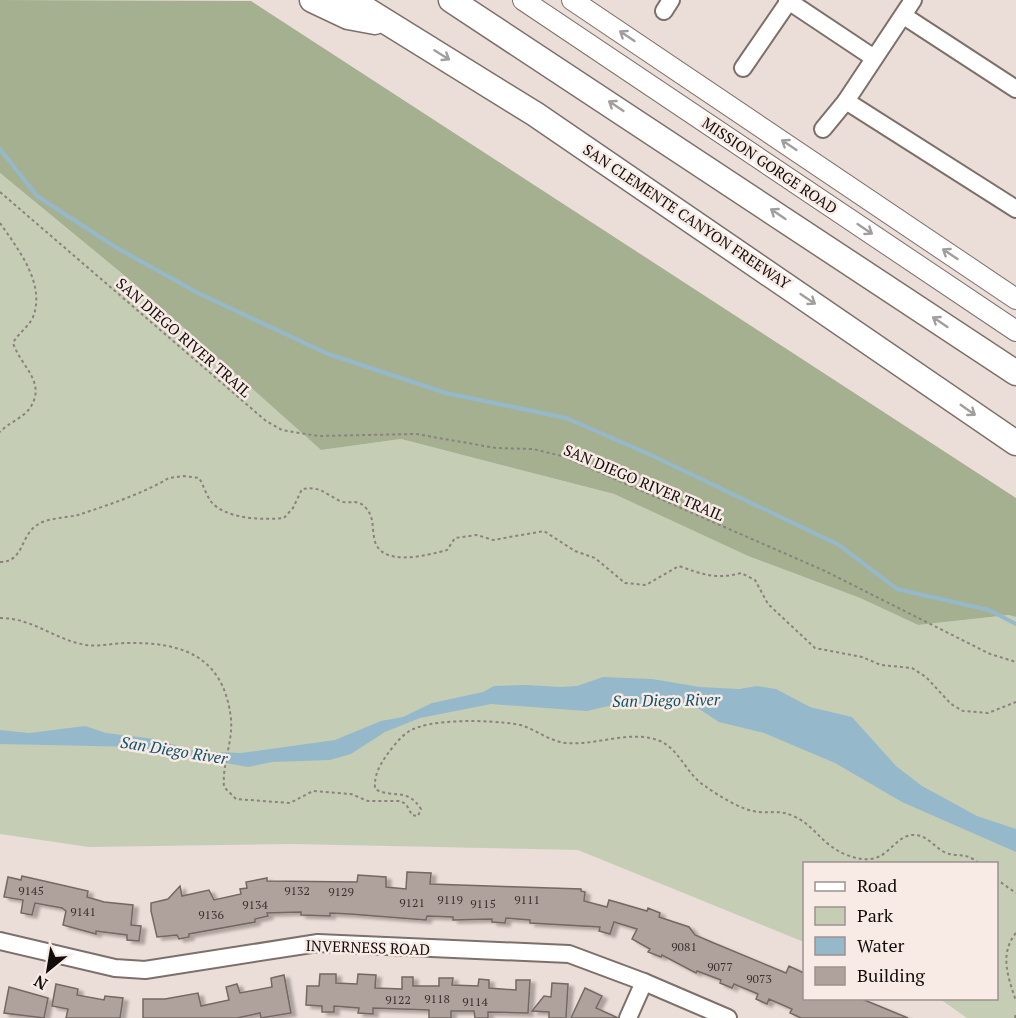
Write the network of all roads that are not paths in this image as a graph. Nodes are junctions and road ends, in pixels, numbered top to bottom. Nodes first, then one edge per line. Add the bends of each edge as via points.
1 (312, 0) edge
2 (351, 0) edge
3 (452, 0) edge
4 (524, 0) edge
5 (572, 0) edge
6 (914, 0) edge
7 (788, 1) edge
8 (904, 16) junction
9 (392, 24) junction
10 (874, 58) junction
11 (743, 68) dead end
12 (1016, 89) edge
13 (846, 101) junction
14 (823, 129) dead end
15 (1016, 209) edge
16 (1016, 299) edge
17 (1016, 331) edge
18 (1016, 373) edge
19 (1016, 443) edge
20 (0, 941) edge
21 (644, 982) junction
22 (628, 1018) edge
23 (728, 1018) edge

1 - 9 highway via 348,17
2 - 9 highway, SAN CLEMENTE CANYON FREEWAY
18 -> 3 highway
4 -> 17 main road, MISSION GORGE ROAD
16 -> 5 main road, MISSION GORGE ROAD
6 - 8 street
7 - 10 street
7 - 11 street
8 - 10 street
8 - 12 street
9 -> 19 highway, SAN CLEMENTE CANYON FREEWAY via 535,114
10 - 13 street
13 - 14 street
13 - 15 street
20 - 21 street, INVERNESS ROAD via 115,968 145,970 318,943 556,953 581,957
21 - 22 street
21 - 23 street, INVERNESS ROAD

